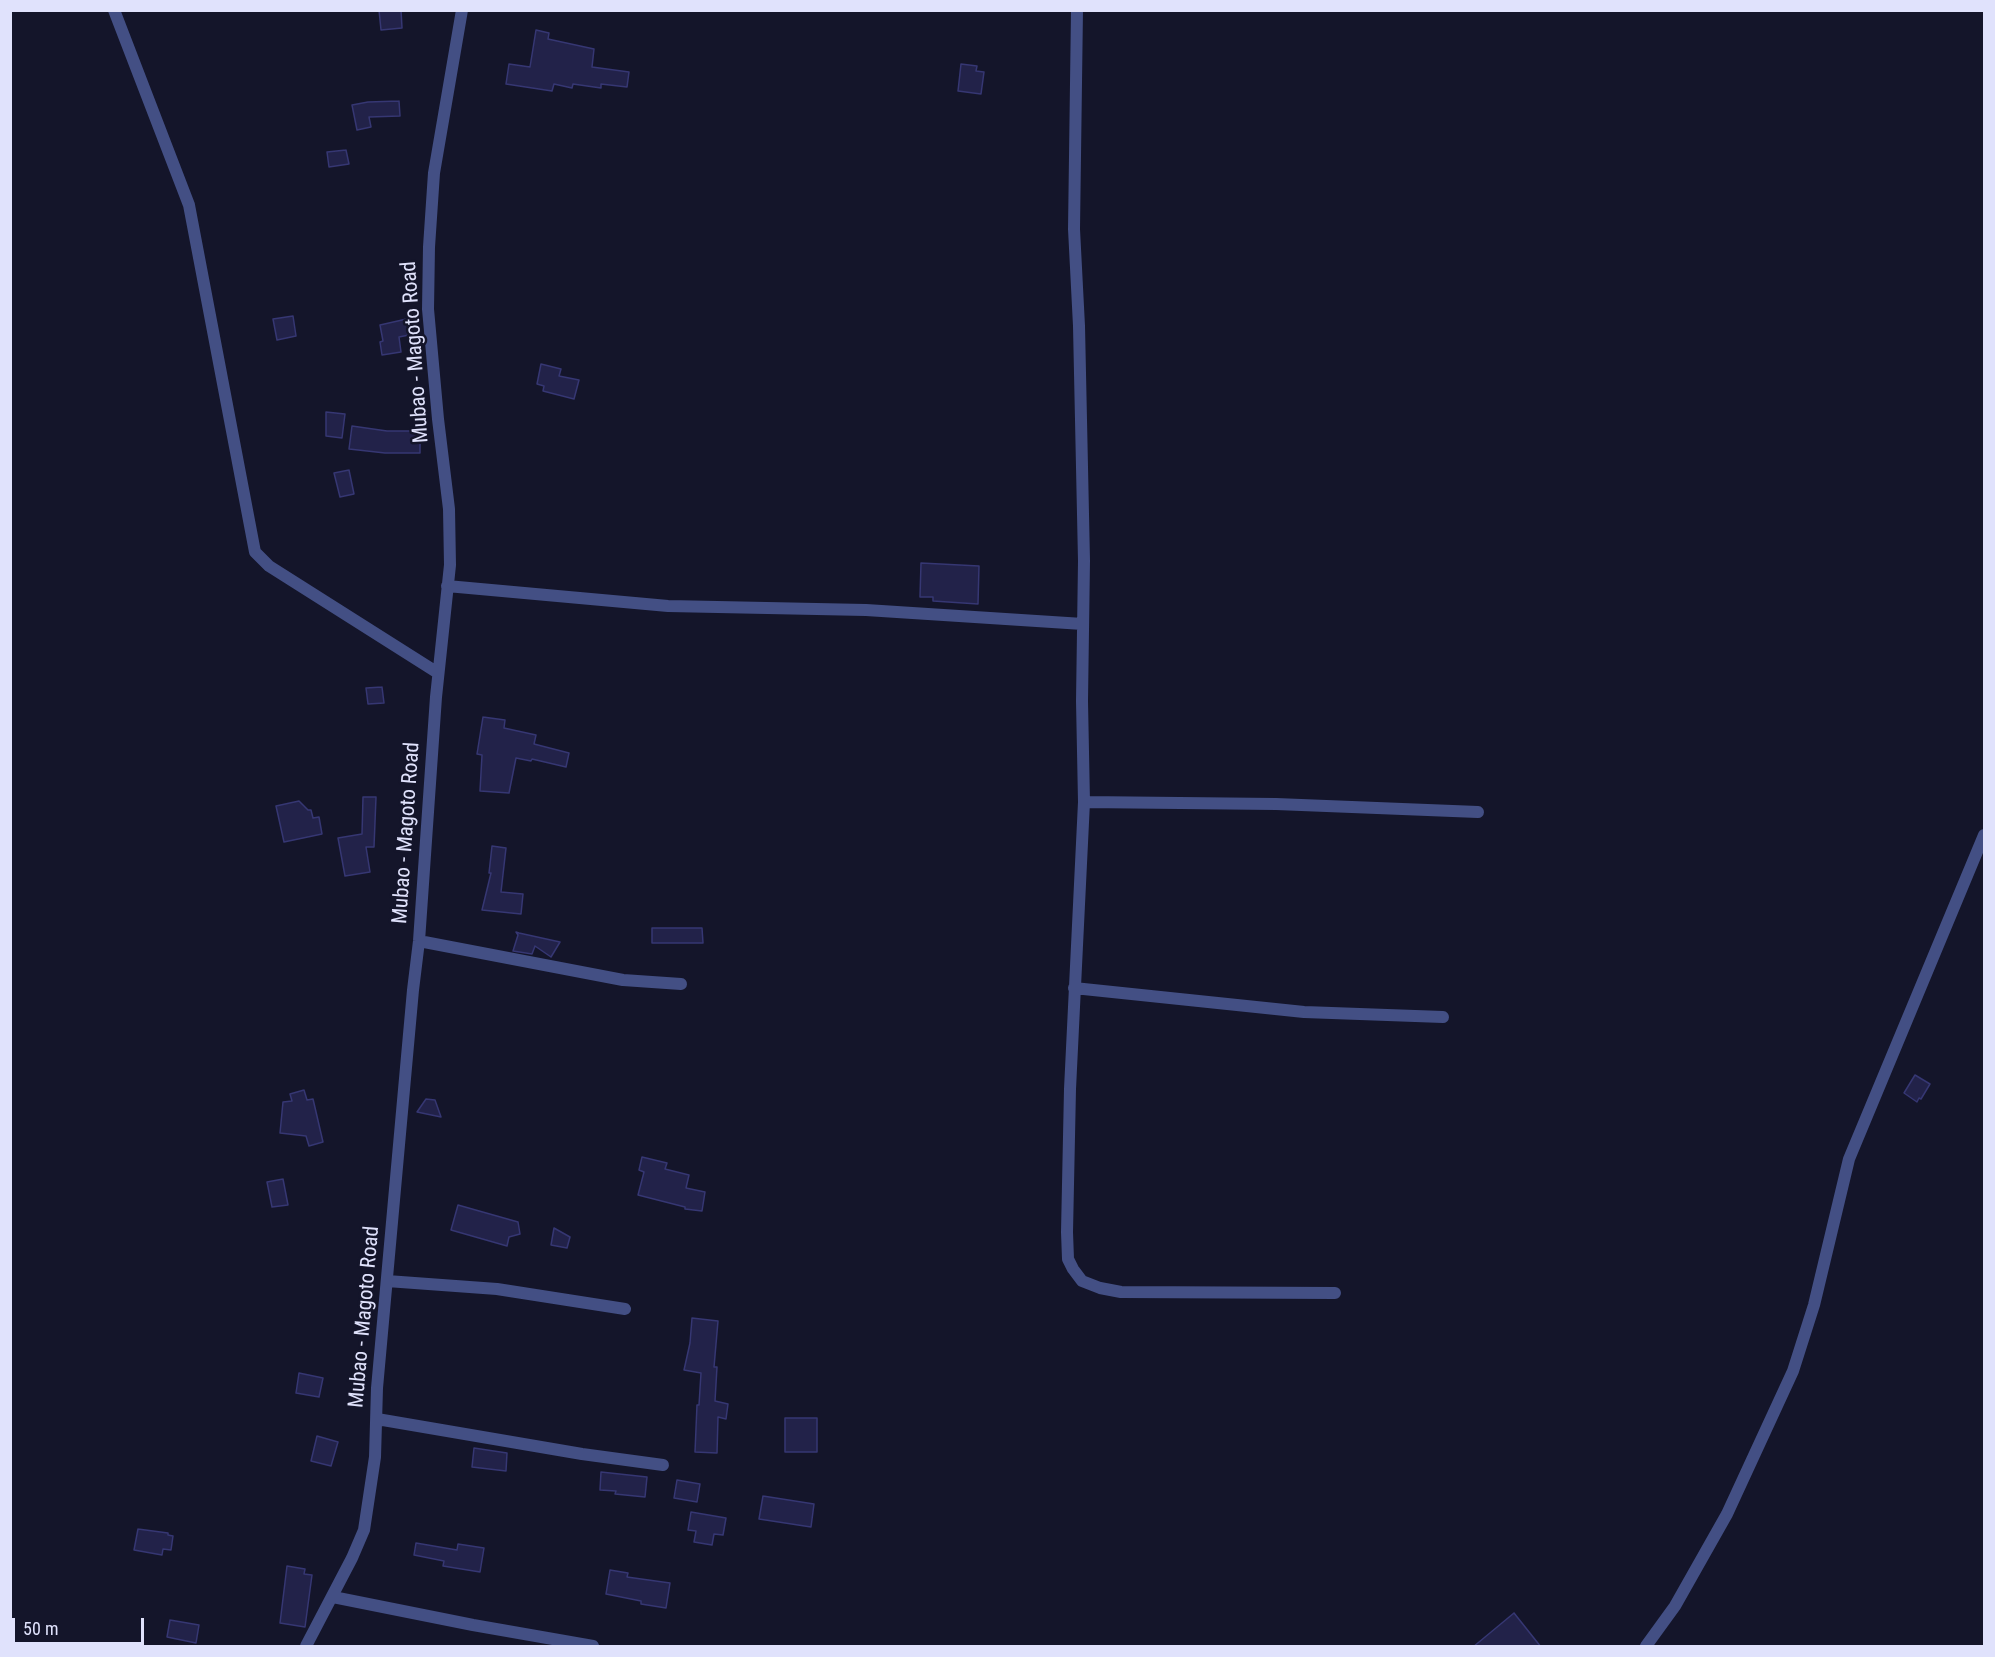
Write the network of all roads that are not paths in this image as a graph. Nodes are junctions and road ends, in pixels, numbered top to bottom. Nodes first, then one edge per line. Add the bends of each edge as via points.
1 (114, 10) edge
2 (462, 10) edge
3 (1077, 10) edge
4 (447, 586) junction
5 (1083, 624) junction
6 (438, 673) junction
7 (1084, 802) junction
8 (1478, 812) dead end
9 (1984, 835) edge
10 (419, 941) junction
11 (681, 984) dead end
12 (1074, 988) junction
13 (1443, 1017) dead end
14 (387, 1281) junction
15 (1335, 1293) dead end
16 (625, 1310) dead end
17 (376, 1419) junction
18 (663, 1465) dead end
19 (333, 1597) junction
20 (306, 1647) edge
21 (593, 1647) edge
22 (1646, 1647) edge

1 - 6 street via 189,205 255,552 269,566
2 - 4 street, Mubao - Magoto Road via 434,172 429,247 428,309 449,509
3 - 5 street via 1074,229
4 - 5 street via 668,606 866,610
4 - 6 street, Mubao - Magoto Road
5 - 7 street
6 - 10 street, Mubao - Magoto Road
7 - 8 street
7 - 12 street
9 - 22 street via 1849,1159 1814,1305 1793,1371 1727,1514 1675,1606
10 - 11 street via 623,980
10 - 14 street, Mubao - Magoto Road
12 - 13 street via 1304,1012
12 - 15 street via 1067,1232 1068,1259 1082,1281 1121,1292
14 - 16 street via 496,1289
14 - 17 street, Mubao - Magoto Road
17 - 18 street
17 - 19 street, Mubao - Magoto Road via 375,1457 364,1530
19 - 20 street, Mubao - Magoto Road
19 - 21 street

